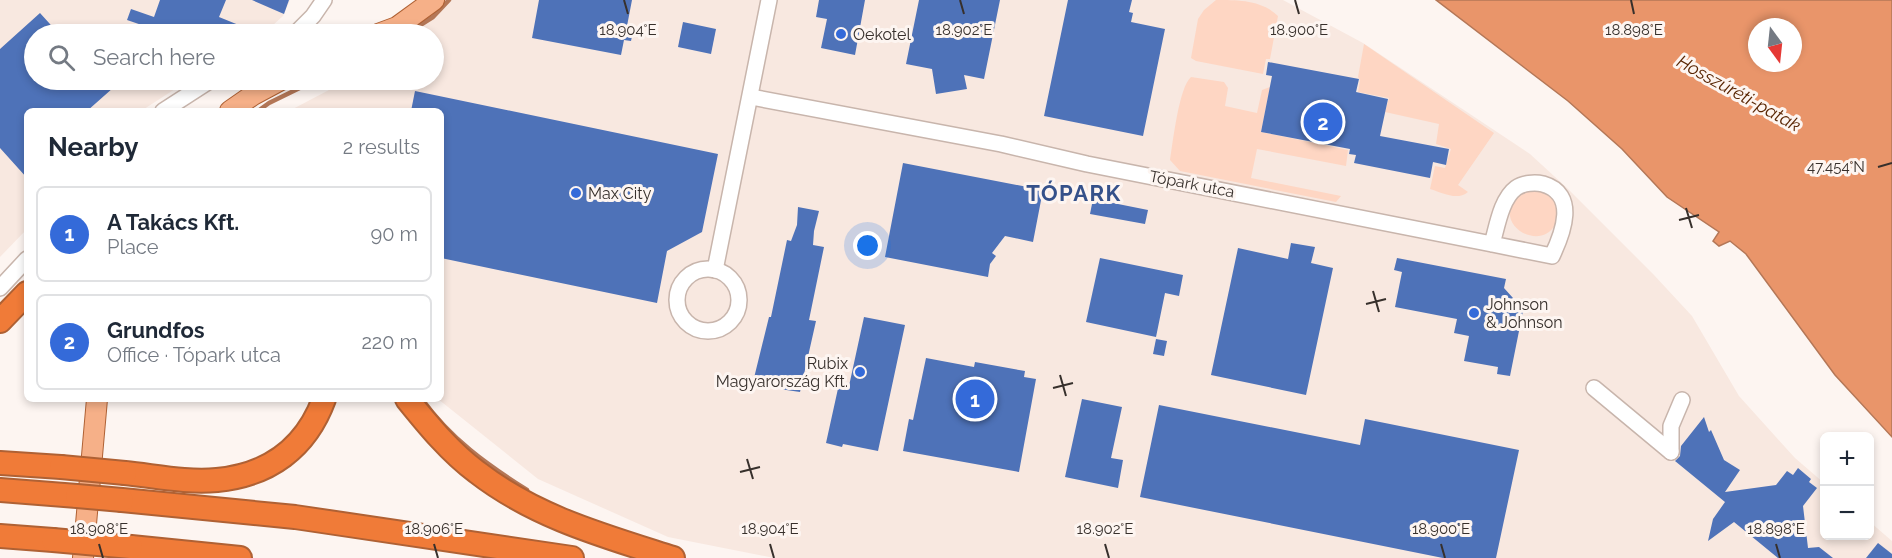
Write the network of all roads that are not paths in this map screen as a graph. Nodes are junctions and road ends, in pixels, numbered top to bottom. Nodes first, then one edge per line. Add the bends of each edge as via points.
1 (324, 0) edge
2 (413, 0) edge
3 (434, 0) edge
4 (769, 0) edge
5 (305, 24) edge
6 (384, 24) edge
7 (401, 24) edge
8 (196, 90) edge
9 (262, 90) edge
10 (751, 97) junction
11 (168, 108) edge
12 (234, 108) edge
13 (1492, 244) junction
14 (24, 262) edge
15 (715, 270) junction
16 (0, 288) edge
17 (24, 295) edge
18 (0, 321) edge
19 (1594, 388) dead end
20 (1682, 400) dead end
21 (97, 402) edge
22 (323, 402) edge
23 (409, 402) edge
24 (0, 463) edge
25 (0, 490) edge
26 (0, 536) edge
27 (157, 549) junction
28 (83, 558) edge
29 (203, 558) edge
30 (240, 558) edge
31 (572, 558) edge
32 (674, 558) edge

1 - 5 street
2 - 6 main road
3 - 7 main road
4 - 10 street
8 - 11 street
9 - 12 main road
10 - 13 street, Tópark utca
10 - 15 street
13 - 13 street, Tópark utca via 1552,256 1564,225 1562,197 1537,182 1516,188 1503,208
14 - 16 street
15 - 15 street via 698,270 684,280 677,296 679,312 690,326 703,331 716,330 728,323 739,299 736,286
17 - 18 highway
19 - 20 street via 1671,452 1671,426
21 - 28 main road
22 - 24 highway, bridge via 307,434 295,447 268,466 216,480
23 - 32 highway via 435,434 498,488 585,530
25 - 31 highway, bridge via 295,517
26 - 27 highway, bridge
27 - 29 highway
27 - 30 highway

